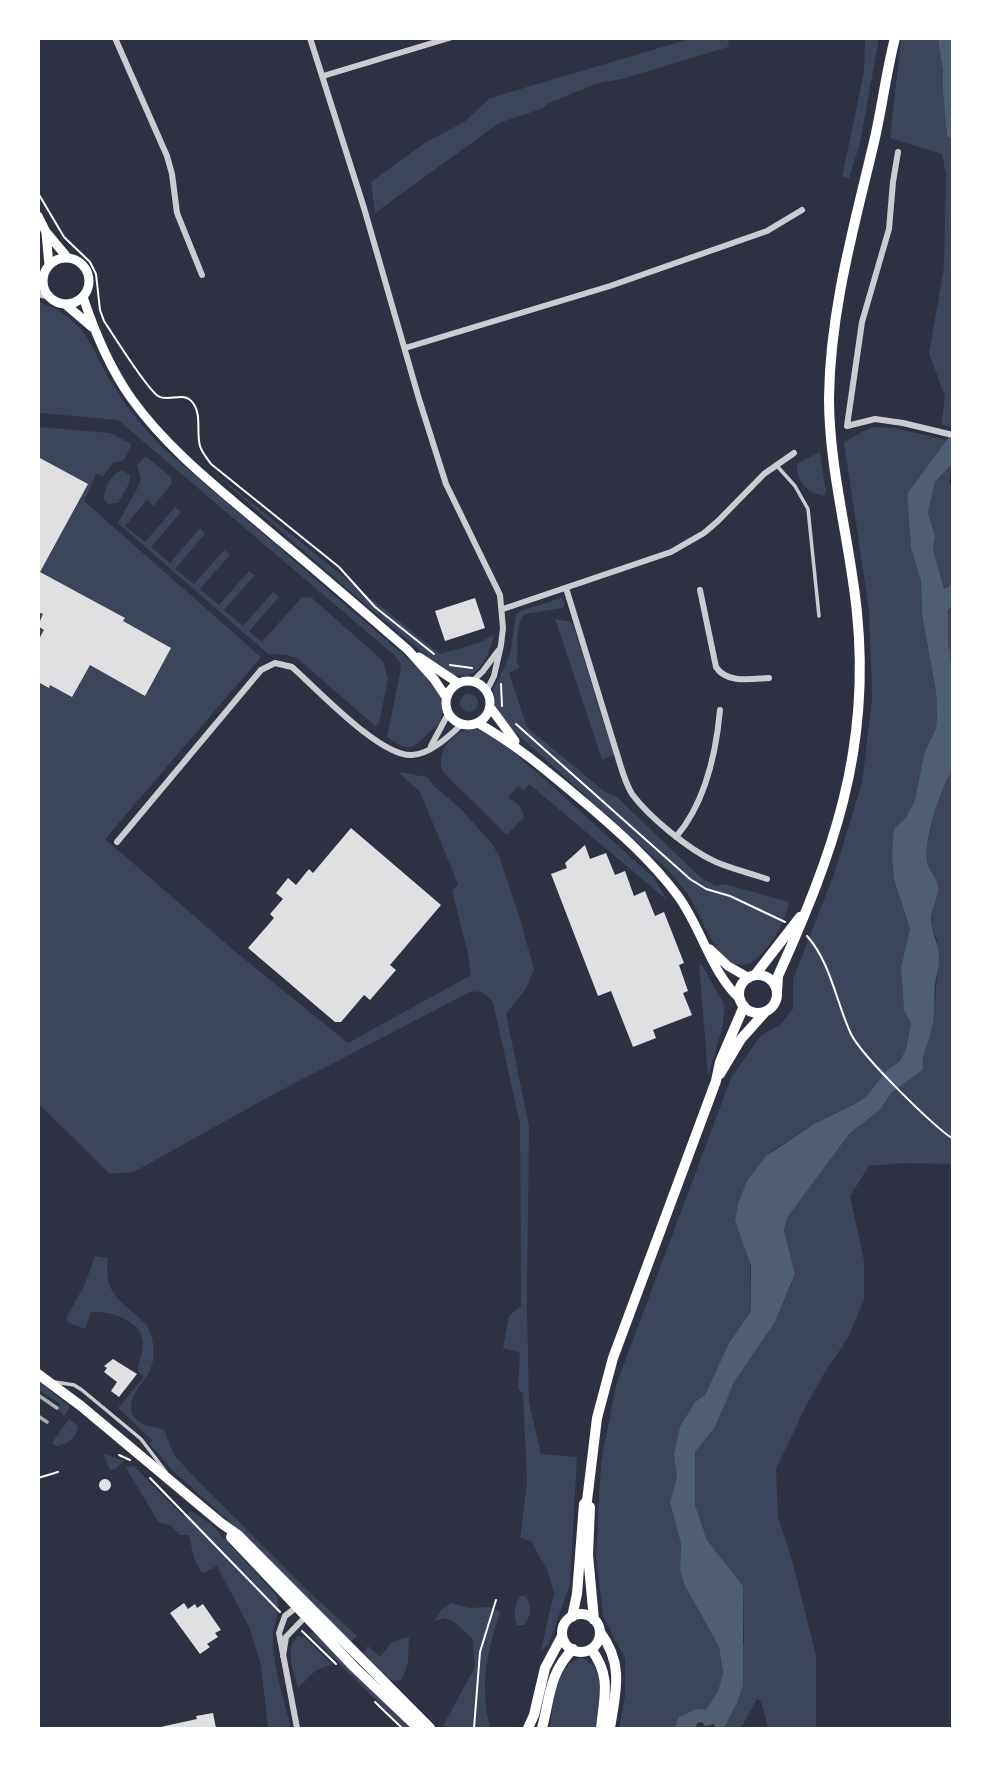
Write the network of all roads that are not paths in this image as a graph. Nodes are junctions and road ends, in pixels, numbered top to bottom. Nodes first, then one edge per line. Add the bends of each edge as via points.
1 (115, 38) edge
2 (310, 38) edge
3 (449, 38) edge
4 (887, 38) edge
5 (895, 38) edge
6 (889, 62) junction
7 (323, 76) junction
8 (898, 152) dead end
9 (802, 210) dead end
10 (38, 216) edge
11 (46, 232) junction
12 (68, 257) junction
13 (49, 265) junction
14 (202, 275) dead end
15 (41, 279) edge
16 (38, 294) edge
17 (50, 297) junction
18 (83, 297) junction
19 (65, 304) junction
20 (93, 328) junction
21 (405, 348) junction
22 (953, 435) edge
23 (794, 453) dead end
24 (777, 466) junction
25 (566, 588) junction
26 (700, 590) dead end
27 (503, 609) junction
28 (819, 616) dead end
29 (499, 649) junction
30 (408, 650) junction
31 (769, 678) dead end
32 (473, 681) junction
33 (458, 682) junction
34 (487, 690) junction
35 (446, 697) junction
36 (490, 707) junction
37 (720, 710) dead end
38 (448, 714) junction
39 (478, 723) junction
40 (462, 724) junction
41 (520, 748) junction
42 (430, 749) junction
43 (676, 836) junction
44 (117, 842) dead end
45 (767, 879) dead end
46 (804, 911) junction
47 (706, 945) junction
48 (752, 977) junction
49 (777, 992) junction
50 (742, 1003) junction
51 (766, 1012) junction
52 (716, 1081) junction
53 (38, 1374) edge
54 (587, 1501) junction
55 (221, 1523) junction
56 (307, 1604) junction
57 (296, 1606) junction
58 (305, 1617) junction
59 (572, 1617) junction
60 (594, 1620) junction
61 (600, 1632) junction
62 (562, 1636) junction
63 (591, 1649) junction
64 (573, 1650) junction
65 (283, 1656) junction
66 (297, 1728) edge
67 (418, 1728) edge
68 (430, 1728) edge
69 (527, 1728) edge
70 (542, 1728) edge
71 (601, 1728) edge
72 (610, 1728) edge

1 - 14 street via 167,156 177,213
2 - 7 street
3 - 7 street
4 - 6 main road
5 - 6 main road
6 - 46 main road via 841,282 830,384 833,455 857,613 857,735 838,824
7 - 21 street
8 - 22 street via 889,229 862,322 847,426 875,419
9 - 21 street via 767,232 623,282
10 - 11 main road
11 - 12 main road
11 - 13 main road
12 - 13 main road
12 - 18 main road via 89,274
13 - 15 main road
15 - 17 main road
16 - 17 street
17 - 19 main road
18 - 19 main road
18 - 20 main road
19 - 20 main road
20 - 30 main road via 131,398 153,425 198,471
21 - 27 street via 446,484 495,582
23 - 24 street
24 - 25 street via 689,543
24 - 28 lane via 808,509
25 - 27 street
25 - 43 street via 627,785
26 - 31 street via 721,674
27 - 29 street
29 - 32 street
29 - 34 street
30 - 33 main road
30 - 35 main road
32 - 33 main road
32 - 34 main road
33 - 35 main road
34 - 36 main road
35 - 38 main road
36 - 39 main road
36 - 41 main road
37 - 43 street via 704,786 693,814
38 - 40 main road
38 - 42 street
39 - 40 main road
39 - 41 main road
40 - 42 street
41 - 47 main road via 651,864 679,897
42 - 44 street via 414,755 393,752 292,667 275,663 261,670
43 - 45 street via 718,862
46 - 48 main road
46 - 49 main road via 778,976
47 - 48 main road via 728,966
47 - 50 main road via 718,972
48 - 49 main road via 768,978
48 - 50 main road via 741,988
49 - 51 main road
50 - 51 main road via 755,1012
50 - 52 main road
51 - 52 main road via 741,1039
52 - 54 main road via 613,1358 597,1418
53 - 55 main road
54 - 59 main road
54 - 60 main road
55 - 56 main road
55 - 57 main road
56 - 57 street
56 - 58 street
56 - 68 main road
57 - 58 main road
57 - 65 street via 279,1628
58 - 65 street via 286,1637
58 - 67 main road
59 - 60 main road via 585,1615
59 - 62 main road
60 - 61 main road
61 - 63 main road
61 - 72 main road via 616,1667
62 - 64 main road
62 - 69 main road via 544,1668
63 - 64 main road
63 - 71 main road via 606,1682
64 - 70 main road via 554,1674
65 - 66 street

